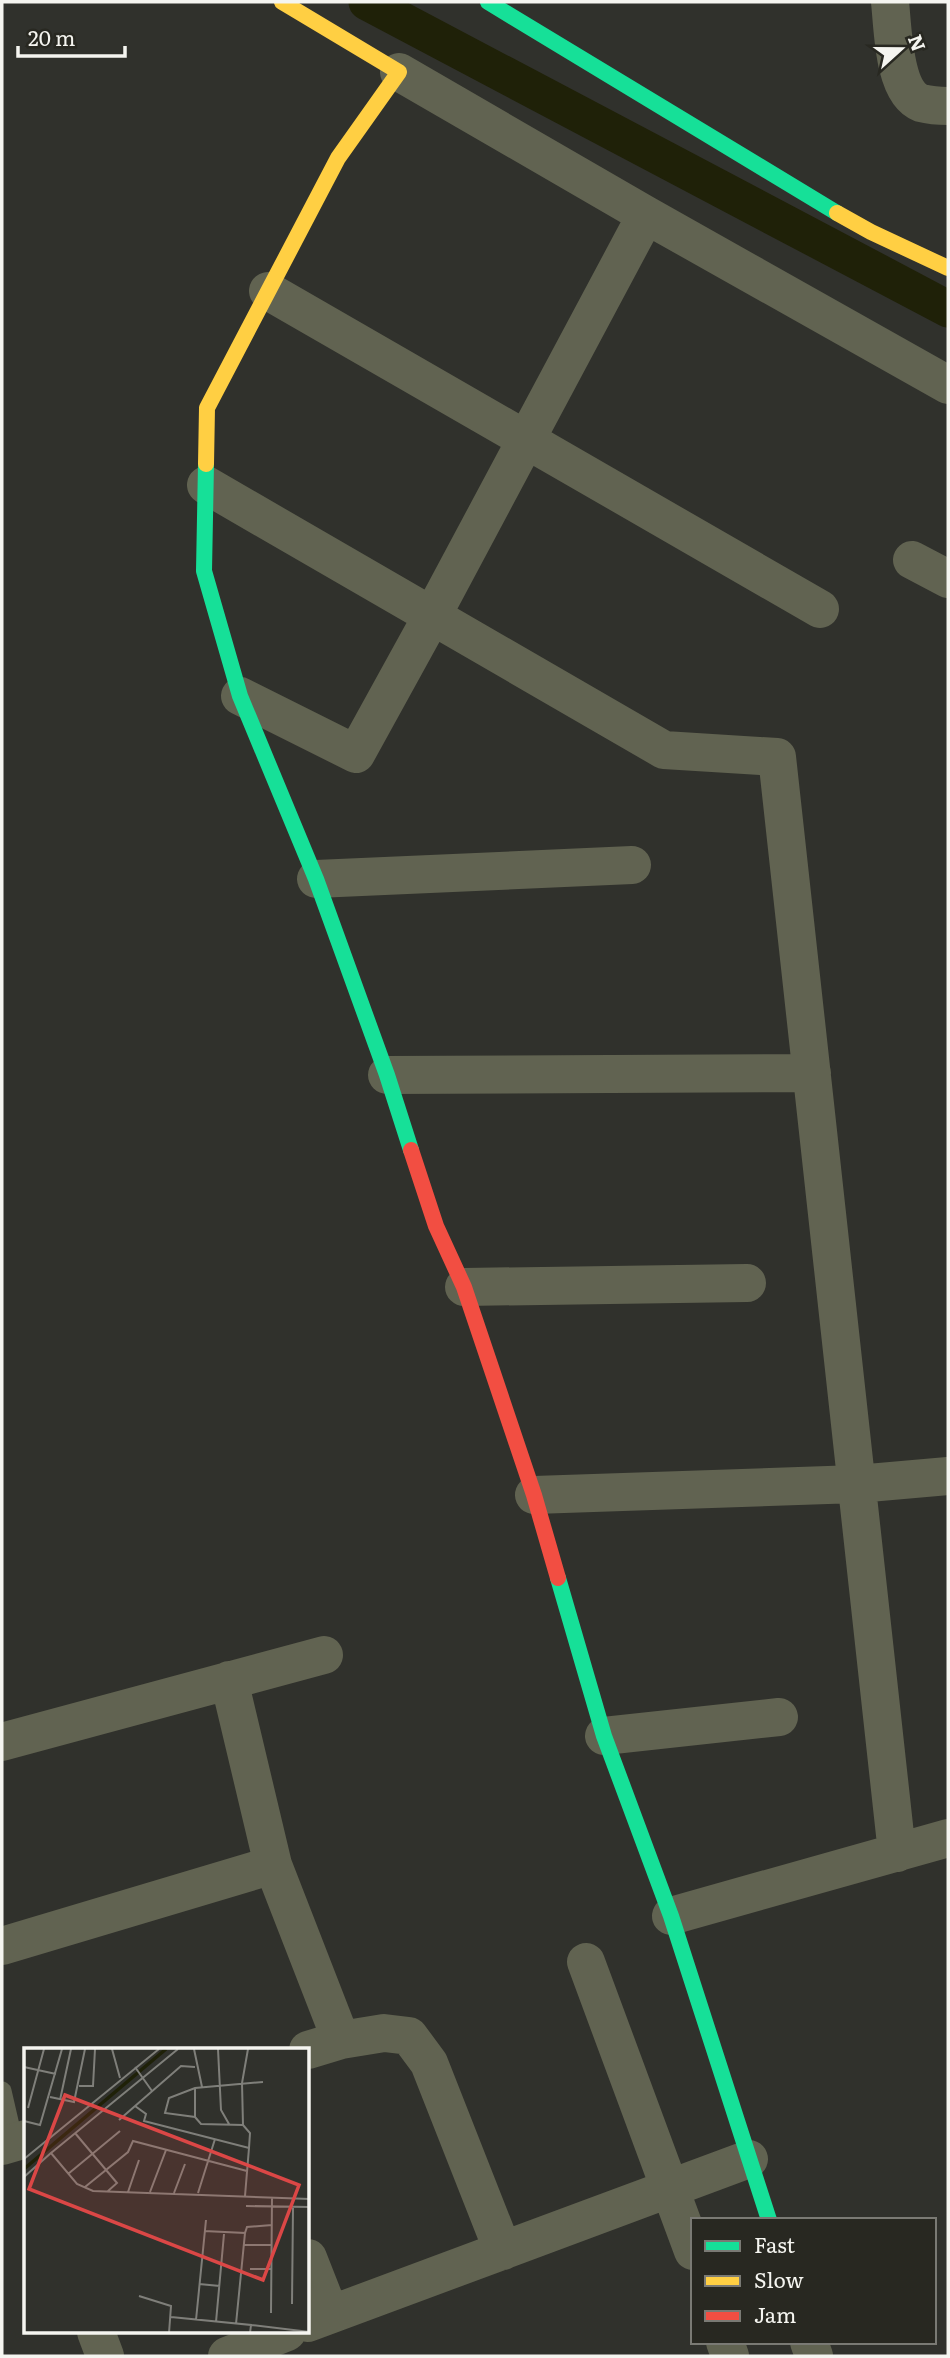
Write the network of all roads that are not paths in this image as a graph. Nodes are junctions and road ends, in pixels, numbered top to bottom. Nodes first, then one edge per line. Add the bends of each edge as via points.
1 (282, 2) edge
2 (488, 2) edge
3 (890, 2) edge
4 (399, 72) junction
5 (948, 106) edge
6 (646, 215) junction
7 (948, 268) edge
8 (268, 291) junction
9 (948, 385) edge
10 (525, 440) junction
11 (206, 485) junction
12 (912, 560) dead end
13 (948, 579) edge
14 (820, 609) dead end
15 (432, 616) junction
16 (240, 696) junction
17 (632, 865) dead end
18 (316, 879) junction
19 (812, 1073) junction
20 (387, 1075) junction
21 (747, 1283) dead end
22 (464, 1287) junction
23 (948, 1476) edge
24 (857, 1484) junction
25 (534, 1495) junction
26 (324, 1655) dead end
27 (229, 1680) junction
28 (779, 1717) dead end
29 (604, 1736) junction
30 (2, 1742) edge
31 (948, 1838) edge
32 (897, 1853) junction
33 (273, 1865) junction
34 (671, 1916) junction
35 (2, 1946) edge
36 (586, 1962) dead end
37 (325, 2045) edge
38 (2, 2091) edge
39 (14, 2143) edge
40 (713, 2173) junction
41 (701, 2218) edge
42 (767, 2218) edge
43 (503, 2251) junction
44 (310, 2269) edge
45 (319, 2319) edge
46 (97, 2334) edge
47 (282, 2334) edge
48 (104, 2356) edge
49 (227, 2356) edge

1 - 4 street
2 - 7 street via 809,197
3 - 5 street via 903,86 919,102
4 - 6 street
4 - 8 street via 338,158
6 - 9 street
6 - 10 street
8 - 10 street
8 - 11 street via 207,408
10 - 14 street
10 - 15 street
11 - 15 street
11 - 16 street via 204,571
12 - 13 street
15 - 16 street via 356,754
15 - 19 street via 664,750 777,757
16 - 18 street
17 - 18 street
18 - 20 street
19 - 20 street
19 - 24 street
20 - 22 street via 436,1226
21 - 22 street
22 - 25 street
23 - 24 street
24 - 25 street
24 - 32 street
25 - 29 street
26 - 27 street
27 - 30 street
27 - 33 street
28 - 29 street
29 - 34 street
31 - 32 street
32 - 34 street
33 - 35 street
33 - 37 street
34 - 40 street
36 - 40 street
37 - 43 street via 384,2034 410,2036 429,2063
38 - 39 lane
40 - 41 street
40 - 42 street
40 - 43 street
43 - 45 street
44 - 45 street
46 - 48 street
47 - 49 street

